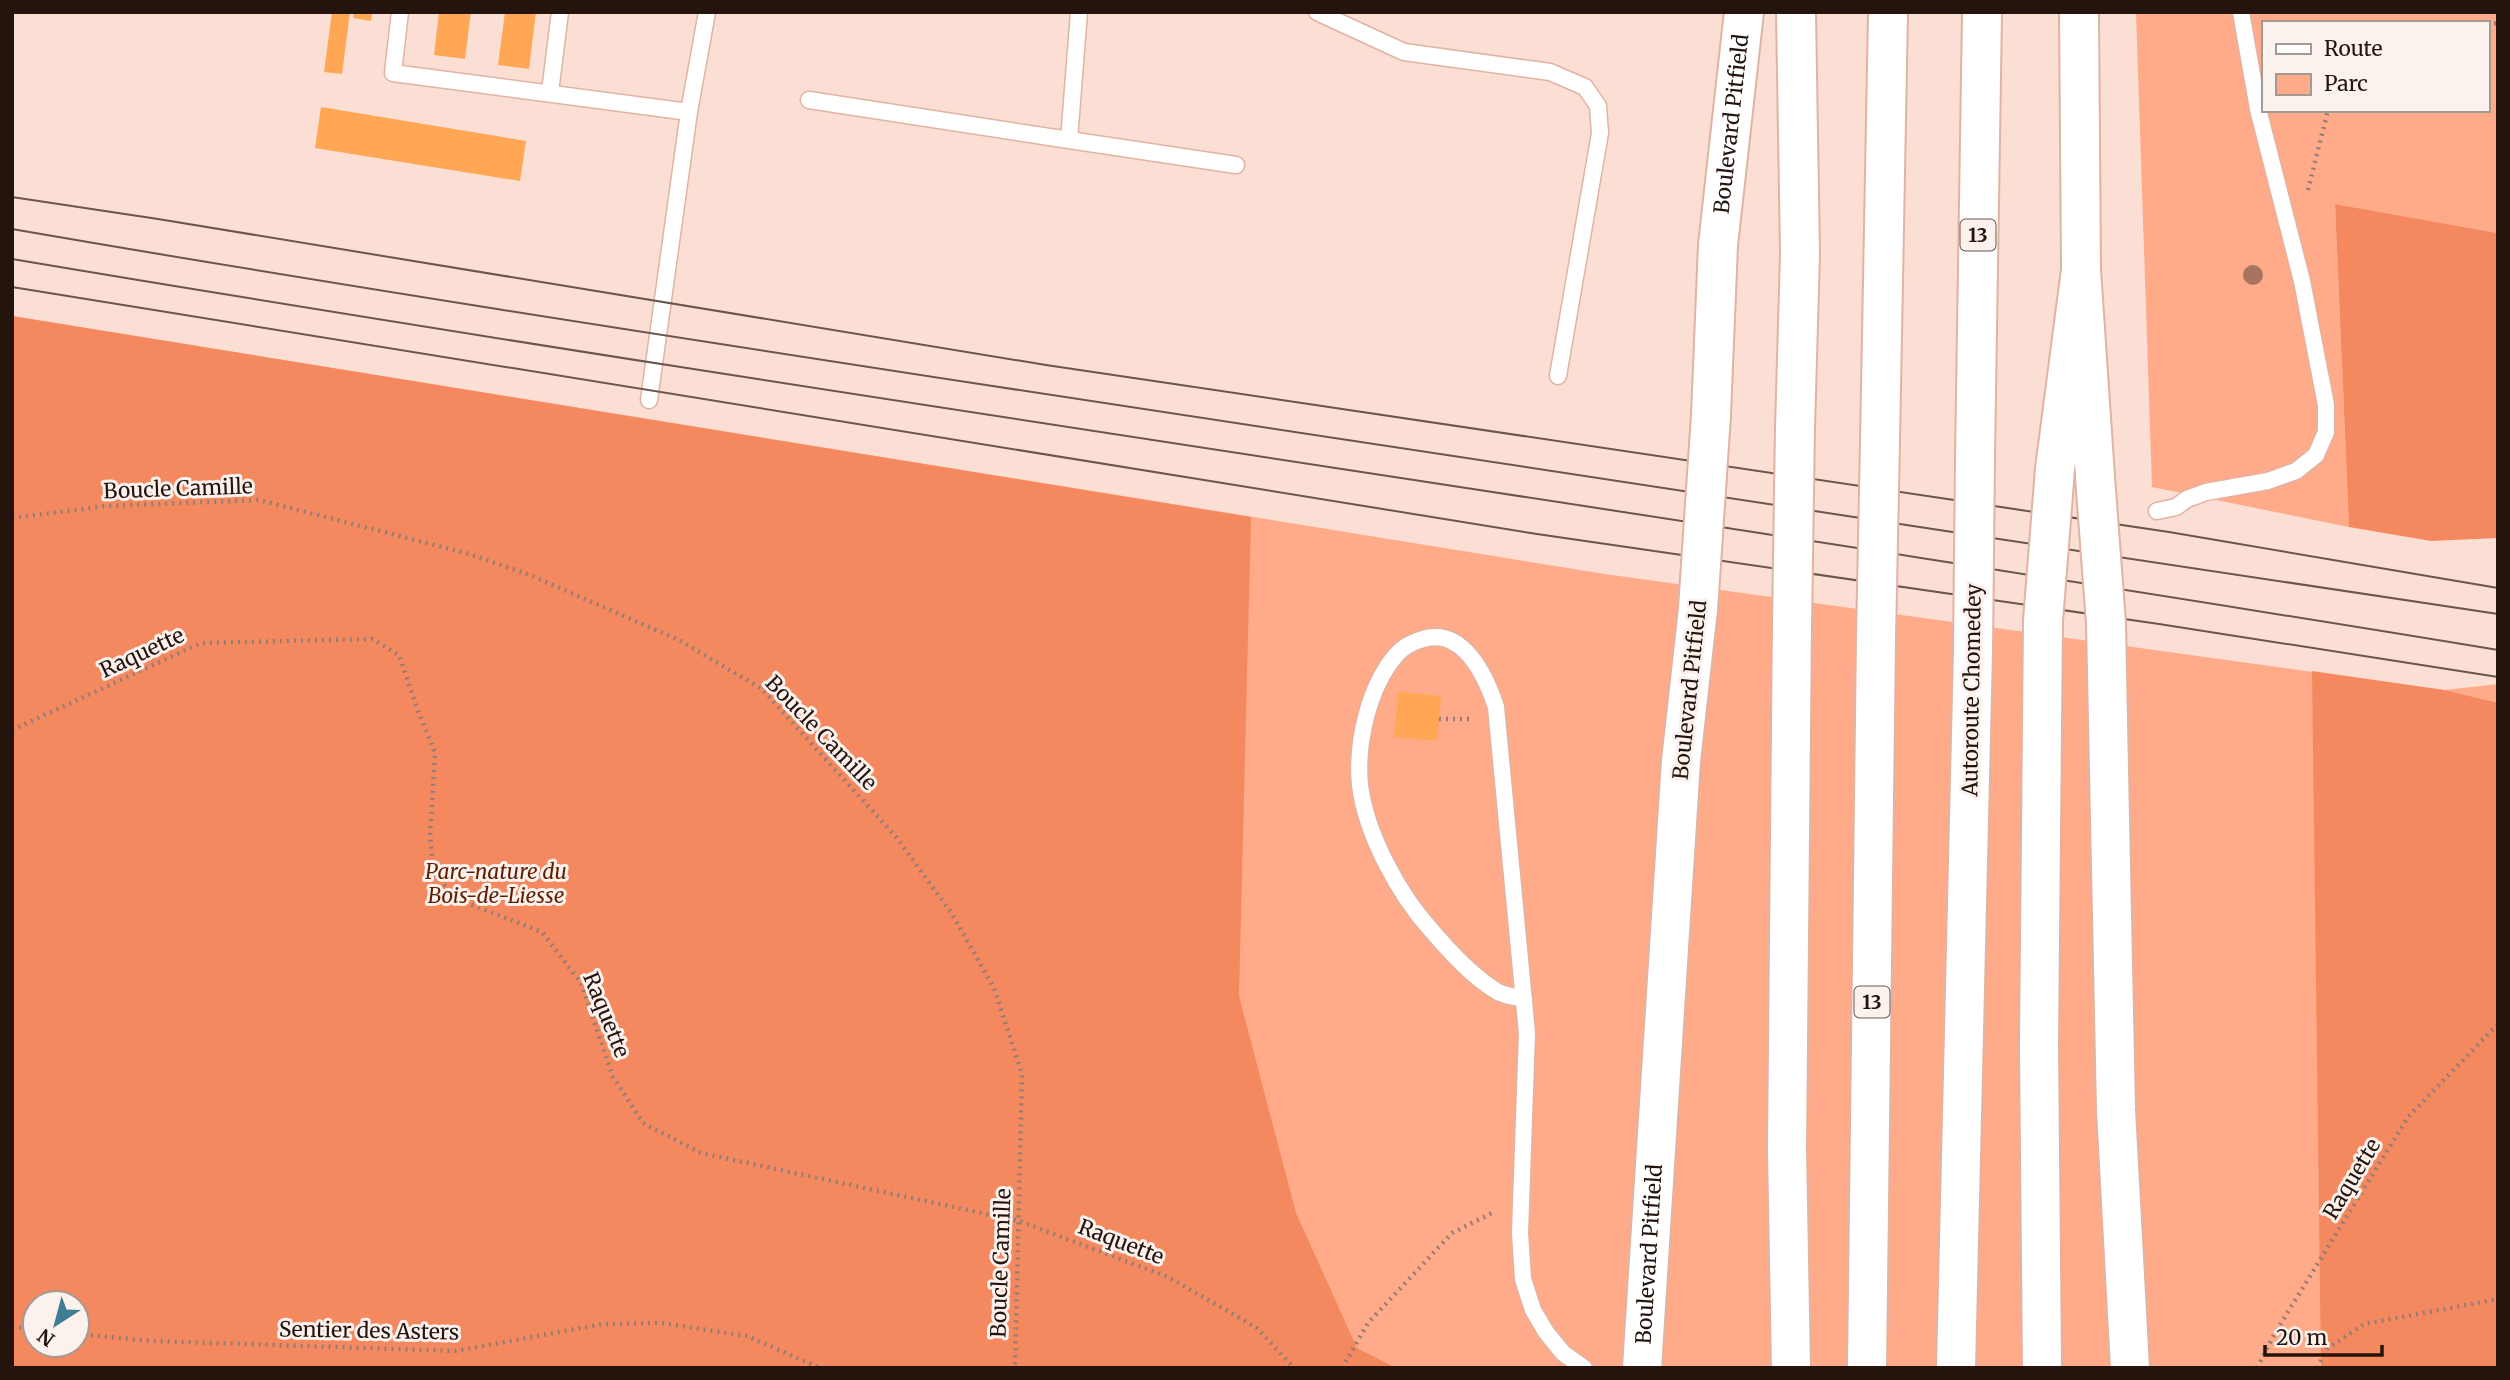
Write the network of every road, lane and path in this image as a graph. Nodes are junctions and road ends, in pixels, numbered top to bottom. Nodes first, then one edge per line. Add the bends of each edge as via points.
1 (400, 12) edge
2 (560, 12) edge
3 (707, 12) edge
4 (1079, 12) edge
5 (1317, 12) edge
6 (1744, 12) edge
7 (1796, 12) edge
8 (1888, 12) edge
9 (1982, 12) edge
10 (2079, 12) edge
11 (2241, 12) edge
12 (550, 92) junction
13 (809, 100) dead end
14 (689, 112) junction
15 (2327, 112) edge
16 (1069, 141) junction
17 (1237, 165) dead end
18 (2293, 241) junction
19 (2081, 270) junction
20 (1558, 376) dead end
21 (649, 400) dead end
22 (2157, 511) dead end
23 (12, 518) edge
24 (12, 730) edge
25 (1524, 999) junction
26 (2498, 1024) edge
27 (1521, 1198) junction
28 (1019, 1221) junction
29 (2498, 1299) edge
30 (91, 1335) edge
31 (820, 1368) edge
32 (1015, 1368) edge
33 (1294, 1368) edge
34 (1342, 1368) edge
35 (1584, 1368) edge
36 (1642, 1368) edge
37 (1791, 1368) edge
38 (1867, 1368) edge
39 (1956, 1368) edge
40 (2042, 1368) edge
41 (2130, 1368) edge
42 (2257, 1368) edge
43 (2317, 1368) edge

1 - 12 lane via 393,73
2 - 12 lane
3 - 14 lane
4 - 16 lane
5 - 20 lane via 1404,52 1550,72 1585,87 1598,106 1600,133
6 - 36 main road, Boulevard Pitfield, bridge via 1718,245 1698,609 1681,761
7 - 37 main road, bridge via 1800,254 1787,1149
8 - 38 main road, 13, bridge
9 - 39 main road, Autoroute Chomedey / 13, bridge
10 - 19 main road
11 - 18 lane via 2258,109
12 - 14 lane
13 - 16 lane
14 - 21 lane
15 - 18 path
16 - 17 lane
18 - 22 lane via 2326,405 2322,444 2309,463 2296,471 2206,492
19 - 40 main road, bridge via 2055,469 2043,621
19 - 41 main road, bridge via 2108,672 2118,1189
23 - 28 path, Boucle Camille via 107,506 258,500 525,573 679,640 762,690 897,838 953,914 994,988 1022,1074
24 - 28 path, Raquette via 201,643 372,639 399,655 435,752 430,836 434,874 457,899 541,933 581,983 613,1077 643,1123 701,1153
25 - 25 lane via 1496,707 1489,683 1474,660 1454,642 1428,638 1410,643 1387,667 1364,729 1360,785 1368,821 1419,917 1483,980 1500,993
25 - 27 lane via 1527,1033
26 - 42 path, Raquette via 2408,1117
27 - 34 path via 1452,1234 1368,1323
27 - 35 lane via 1523,1279 1533,1310 1563,1353
28 - 32 path, Boucle Camille
28 - 33 path, Raquette via 1168,1276 1257,1328
29 - 43 path via 2364,1324 2327,1349
30 - 31 path, Sentier des Asters via 456,1351 603,1324 661,1323 747,1336

